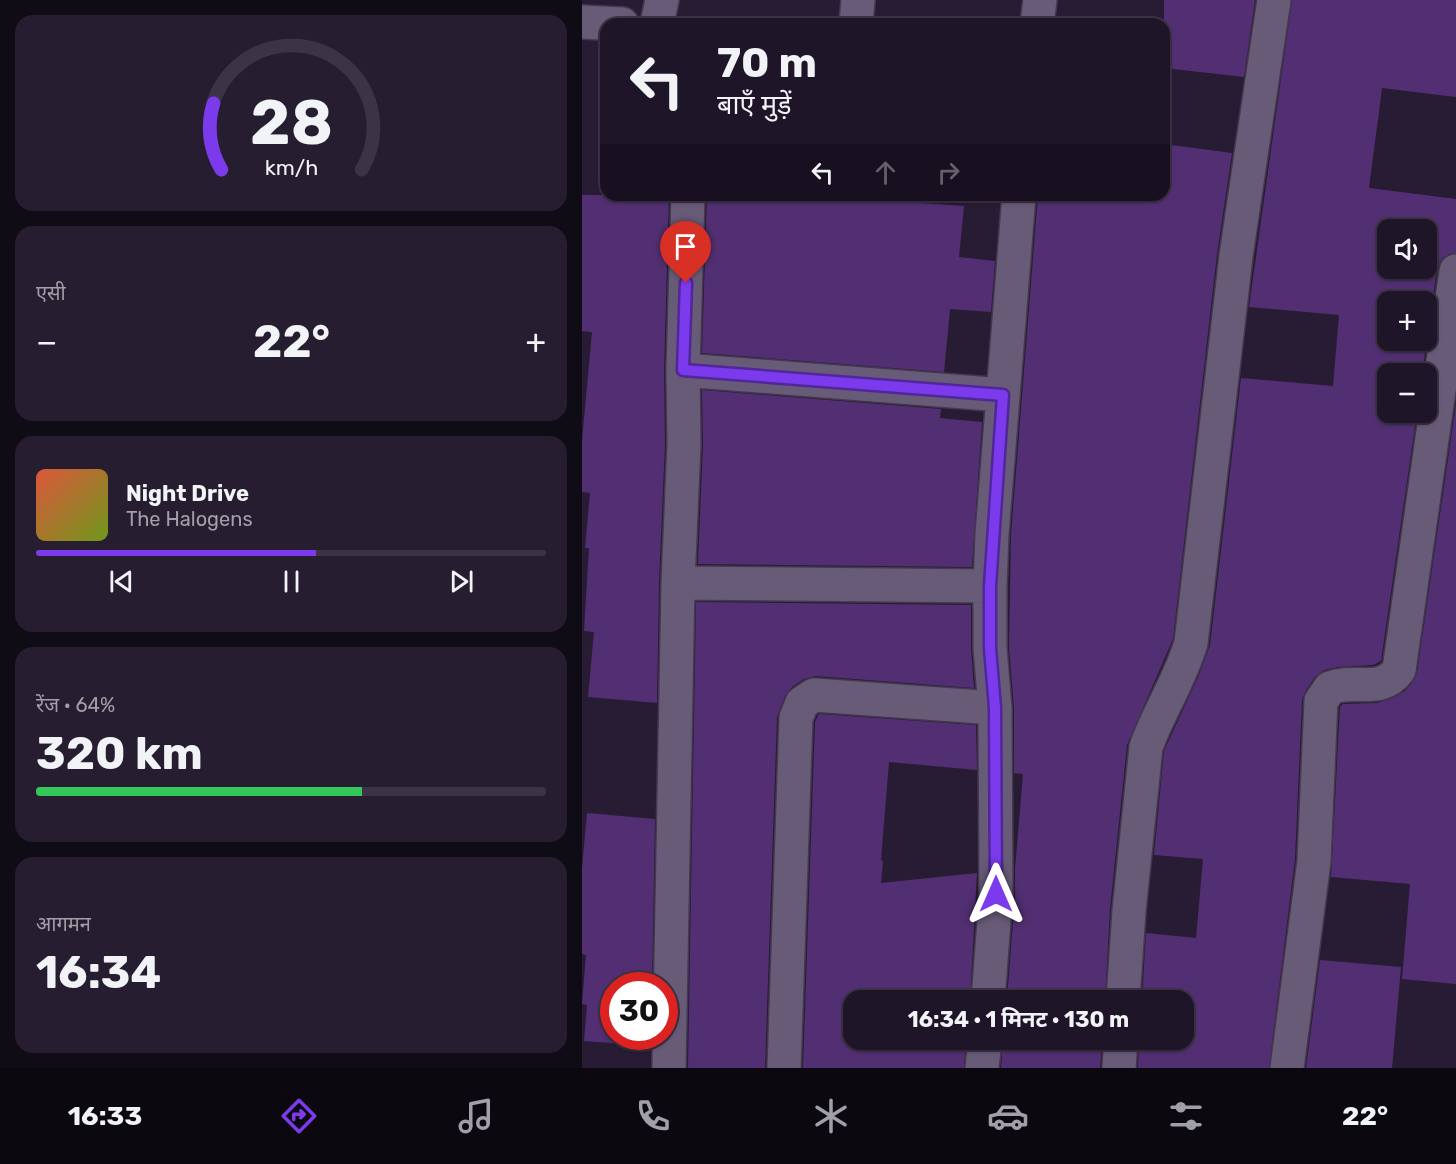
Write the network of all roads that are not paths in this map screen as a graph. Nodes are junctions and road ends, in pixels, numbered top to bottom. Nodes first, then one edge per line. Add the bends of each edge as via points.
1 (662, 0) edge
2 (858, 0) edge
3 (1040, 0) edge
4 (1274, 0) edge
5 (658, 18) edge
6 (856, 18) edge
7 (1038, 18) edge
8 (582, 22) edge
9 (600, 23) edge
10 (688, 201) edge
11 (1019, 201) edge
12 (1456, 271) edge
13 (683, 370) junction
14 (1003, 395) junction
15 (678, 583) junction
16 (990, 586) junction
17 (995, 708) junction
18 (989, 990) edge
19 (1125, 990) edge
20 (984, 1050) edge
21 (1120, 1050) edge
22 (669, 1068) edge
23 (784, 1068) edge
24 (982, 1068) edge
25 (1119, 1068) edge
26 (1287, 1068) edge

1 - 5 street
2 - 6 street
3 - 7 street
4 - 19 street via 1236,256 1191,644 1146,747
8 - 9 street
10 - 13 street
11 - 14 street
12 - 26 street via 1399,669 1382,684 1350,683 1330,688 1321,701 1314,861
13 - 14 street
13 - 15 street
14 - 16 street
15 - 16 street
15 - 22 street
16 - 17 street
17 - 18 street via 996,894
17 - 23 street via 814,695 802,704 796,718
20 - 24 street
21 - 25 street

